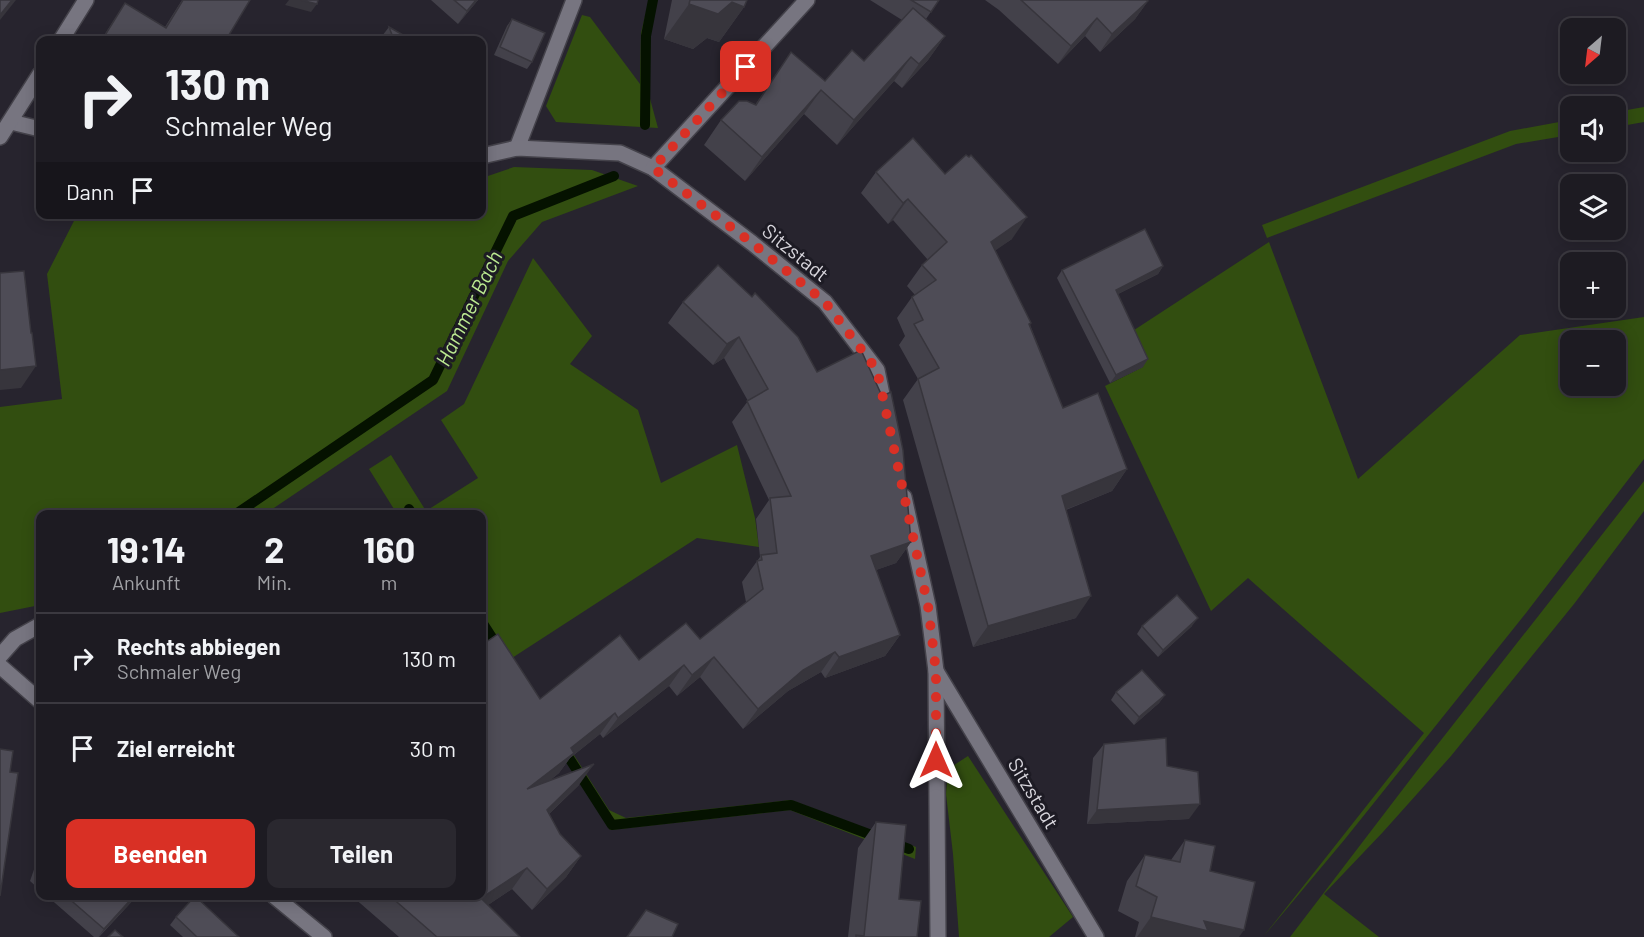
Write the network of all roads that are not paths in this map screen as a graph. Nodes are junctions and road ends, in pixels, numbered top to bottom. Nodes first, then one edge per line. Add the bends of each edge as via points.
1 (86, 0) edge
2 (574, 0) edge
3 (807, 0) edge
4 (64, 36) edge
5 (36, 81) edge
6 (11, 122) junction
7 (36, 128) edge
8 (0, 137) edge
9 (517, 148) junction
10 (486, 155) edge
11 (653, 168) junction
12 (889, 426) edge
13 (901, 482) edge
14 (36, 627) edge
15 (0, 656) edge
16 (0, 666) edge
17 (936, 671) junction
18 (36, 698) edge
19 (279, 900) edge
20 (324, 937) edge
21 (938, 937) edge
22 (1096, 937) edge

1 - 4 street
2 - 9 street
3 - 11 street
5 - 6 street
6 - 7 street
6 - 8 street
9 - 10 street, Sitzstadt
9 - 11 street, Sitzstadt via 620,153
11 - 12 street, Sitzstadt via 825,302 877,370
13 - 17 street, Sitzstadt via 928,606
14 - 15 street via 15,639
16 - 18 street
17 - 21 street, Sitzstadt
17 - 22 street, Sitzstadt
19 - 20 street

